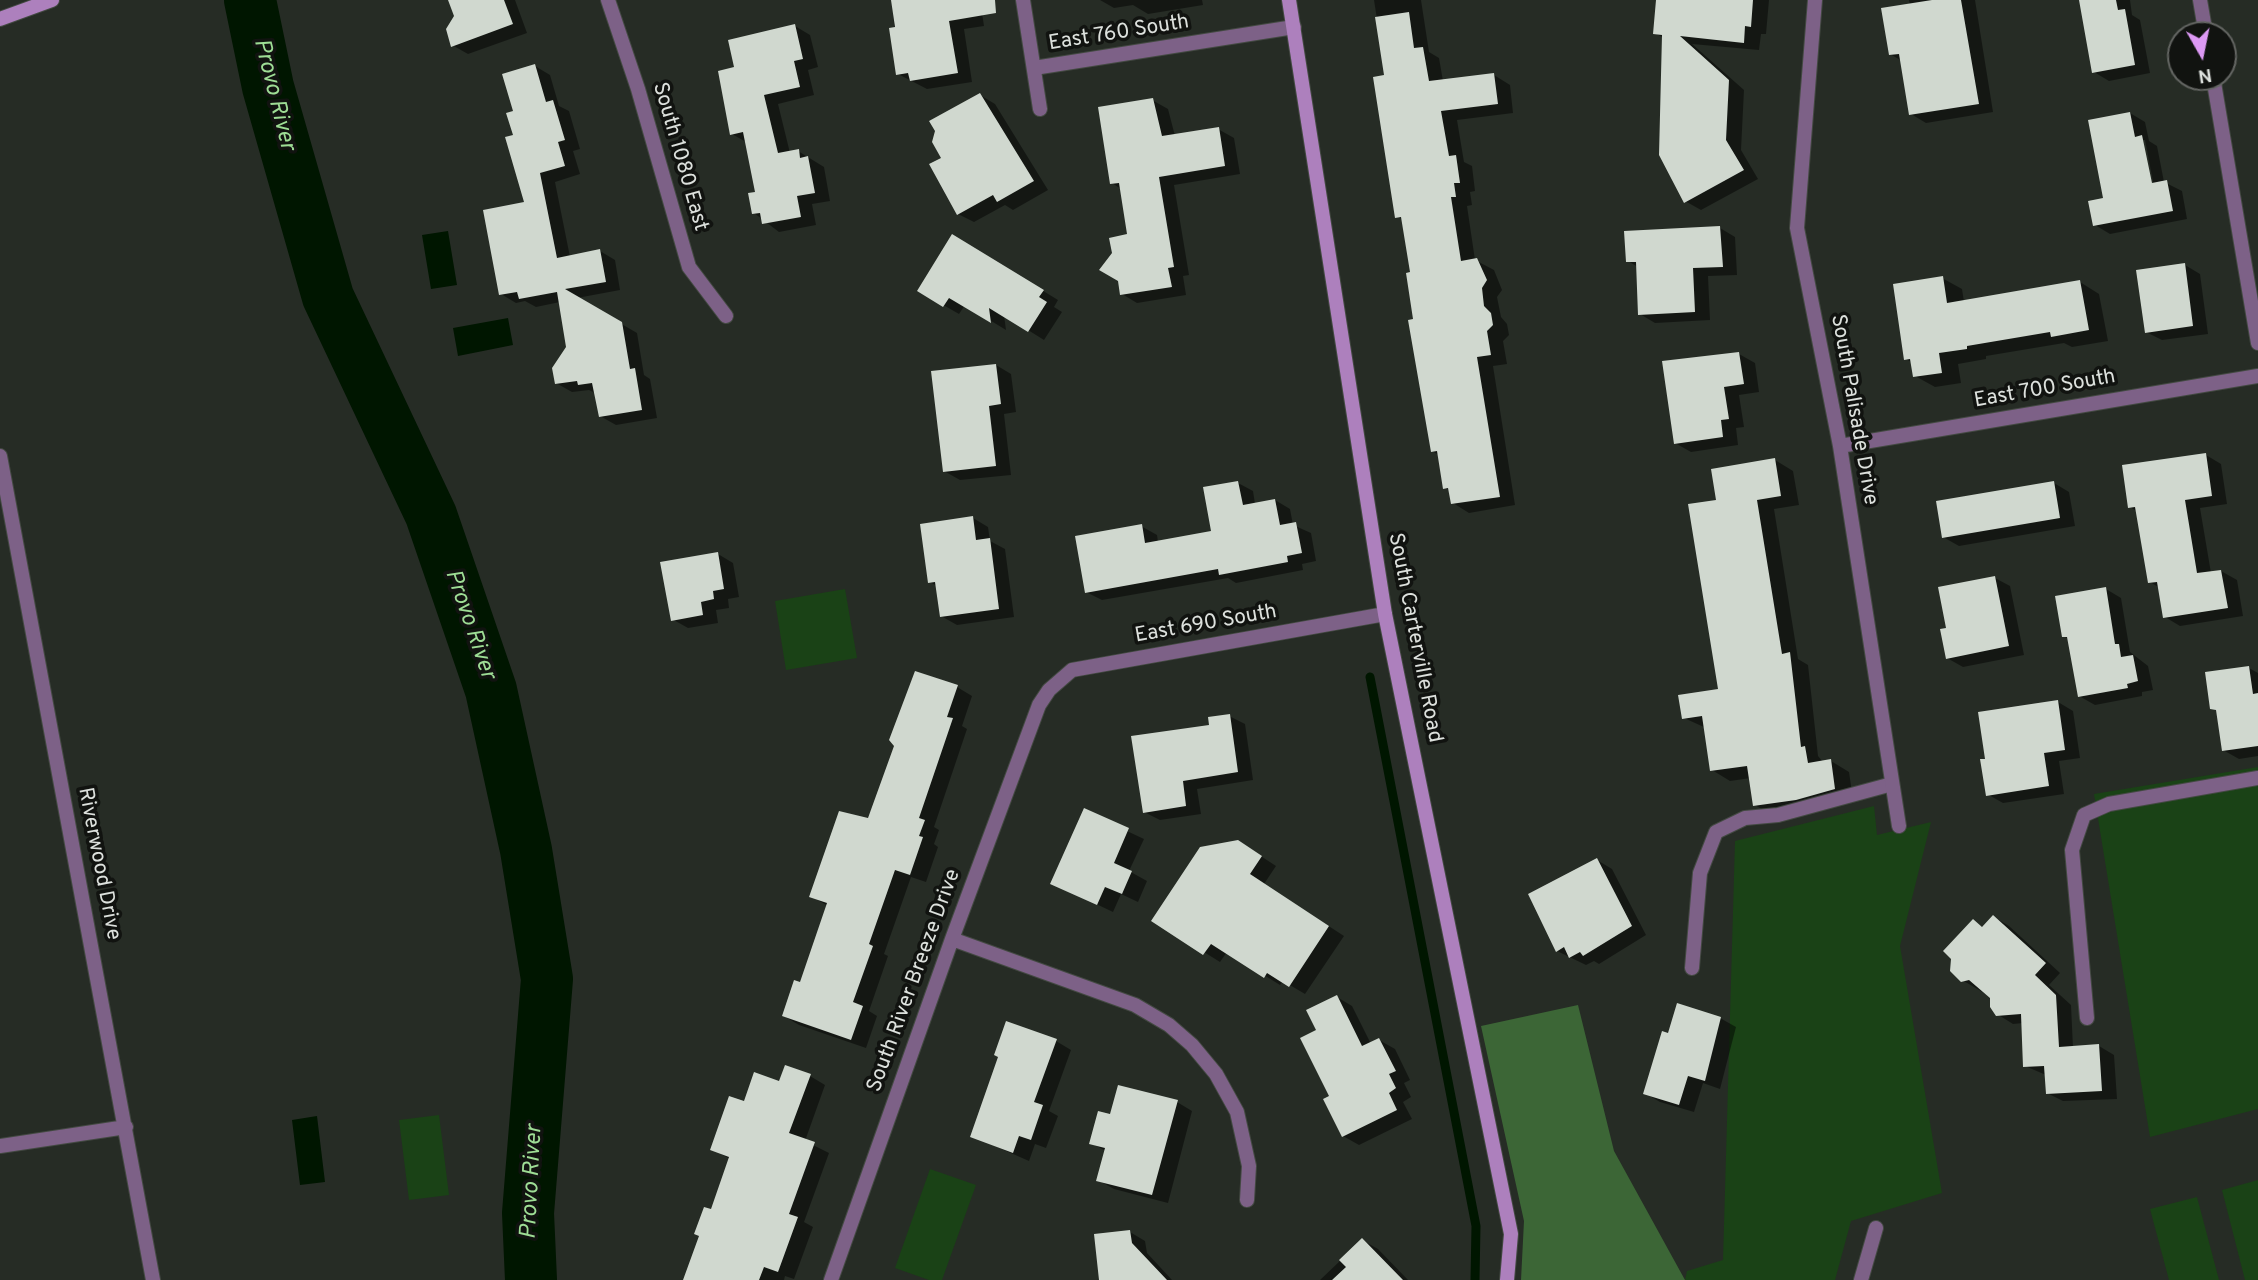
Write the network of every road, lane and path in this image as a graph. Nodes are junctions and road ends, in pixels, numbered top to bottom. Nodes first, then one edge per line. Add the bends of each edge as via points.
1 (52, 0) edge
2 (608, 0) edge
3 (1023, 0) edge
4 (1289, 0) edge
5 (1815, 0) edge
6 (2200, 0) edge
7 (0, 19) edge
8 (2204, 21) edge
9 (1294, 27) junction
10 (1034, 68) junction
11 (2215, 91) edge
12 (1040, 109) dead end
13 (726, 316) dead end
14 (2258, 343) edge
15 (2258, 376) edge
16 (1840, 446) junction
17 (0, 456) edge
18 (1385, 614) junction
19 (1044, 697) joint
20 (2258, 778) edge
21 (1892, 784) junction
22 (1899, 826) dead end
23 (952, 939) junction
24 (1692, 968) dead end
25 (2087, 1018) dead end
26 (126, 1127) junction
27 (0, 1146) edge
28 (1247, 1200) dead end
29 (1875, 1228) dead end
30 (153, 1280) edge
31 (831, 1280) edge
32 (1507, 1280) edge
33 (1861, 1280) edge

1 - 7 street
2 - 13 street, South 1080 East via 689,267
3 - 10 street
4 - 9 street, South Carterville Road
5 - 16 street, South Palisade Drive via 1797,228
6 - 8 street
9 - 10 street, East 760 South
9 - 18 street, South Carterville Road
10 - 12 street
11 - 14 street
15 - 16 street, East 700 South
16 - 21 street, South Palisade Drive
17 - 26 street, Riverwood Drive
18 - 19 street, East 690 South via 1072,670
18 - 32 street, South Carterville Road via 1511,1234
19 - 23 street, South River Breeze Drive
20 - 25 street via 2109,804 2084,815 2072,850
21 - 22 street, South Palisade Drive
21 - 24 street via 1778,815 1745,818 1716,832 1700,873
23 - 28 street via 1135,1004 1192,1045 1216,1074 1237,1112 1249,1166
23 - 31 street, South River Breeze Drive
26 - 27 street
26 - 30 street, Riverwood Drive
29 - 33 street

